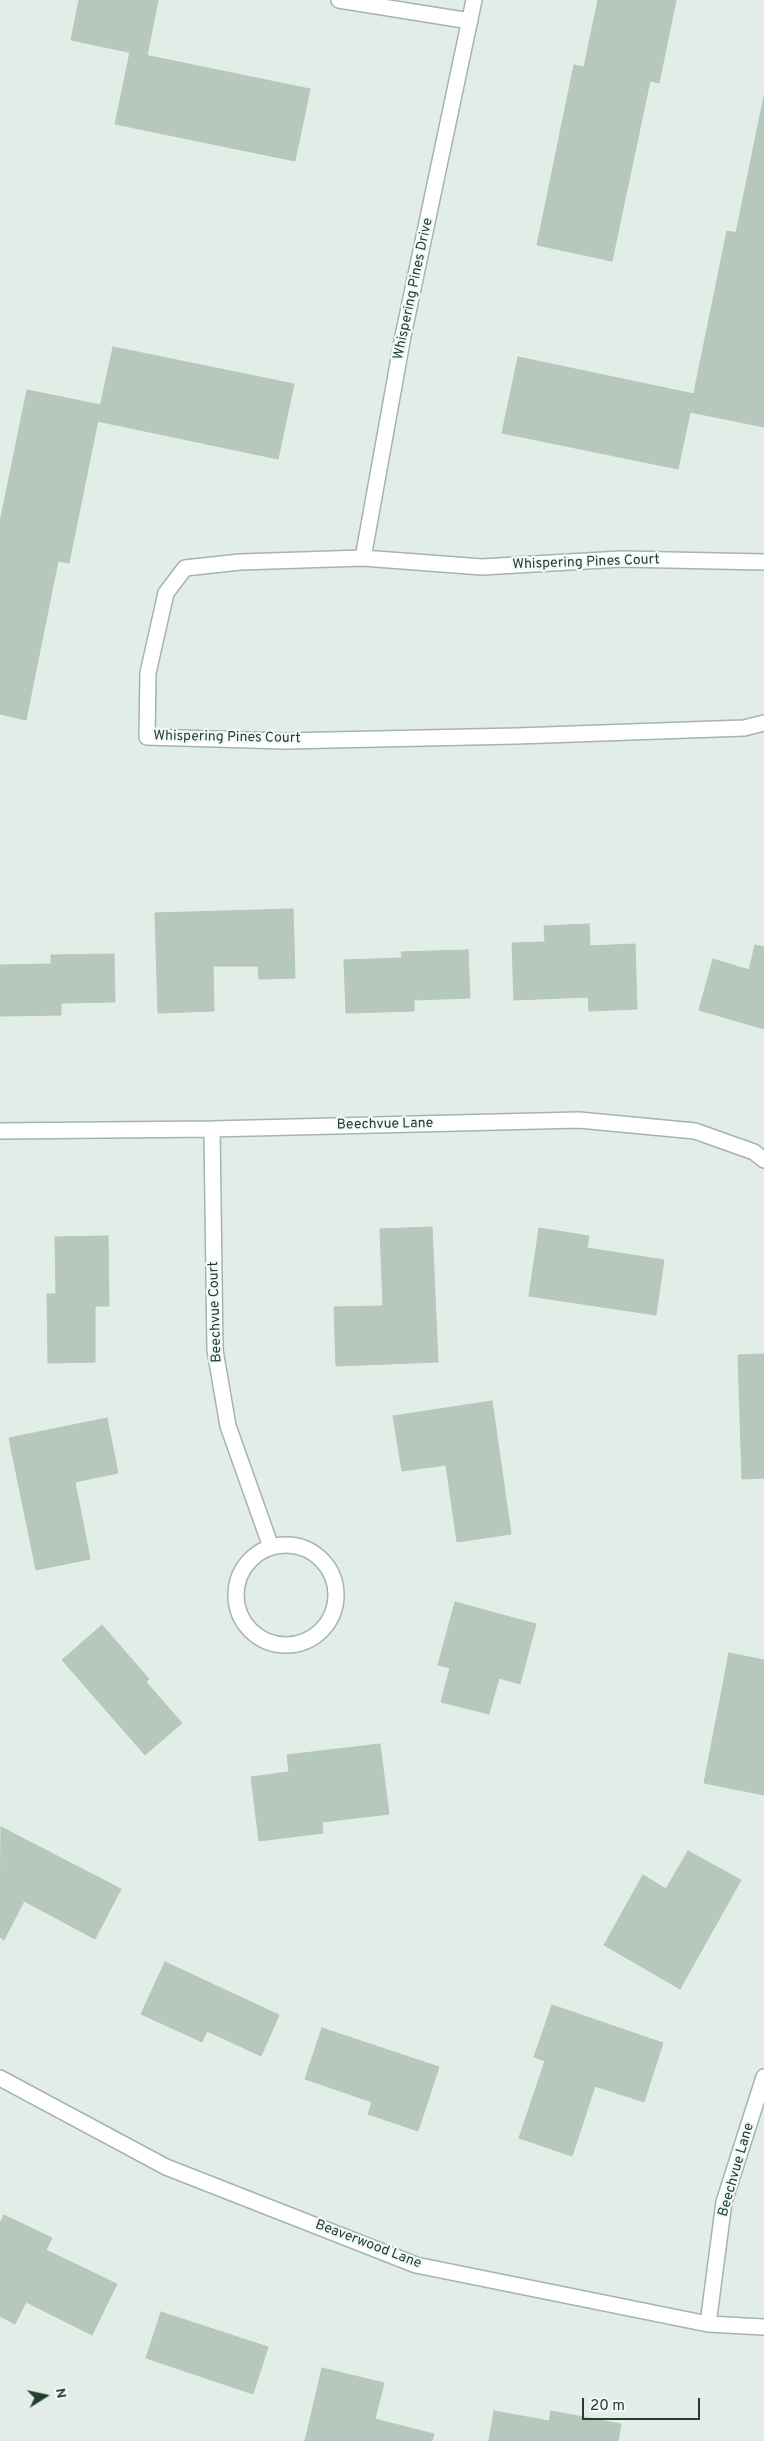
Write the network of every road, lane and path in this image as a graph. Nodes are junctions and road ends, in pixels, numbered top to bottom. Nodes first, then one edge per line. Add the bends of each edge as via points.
1 (339, 0) edge
2 (474, 0) edge
3 (470, 22) junction
4 (363, 558) junction
5 (764, 562) edge
6 (764, 723) edge
7 (212, 1130) junction
8 (0, 1131) edge
9 (764, 1160) edge
10 (271, 1547) junction
11 (764, 2077) edge
12 (0, 2078) edge
13 (708, 2324) junction
14 (764, 2327) edge

1 - 3 street
2 - 3 street, Whispering Pines Drive
3 - 4 street, Whispering Pines Drive via 403,336
4 - 5 street, Whispering Pines Court via 482,567 621,559
4 - 6 street, Whispering Pines Court via 240,562 185,568 166,593 148,673 147,737 284,741 517,736 744,728
7 - 8 street, Beechvue Lane
7 - 9 street, Beechvue Lane via 579,1120 695,1131 754,1152
7 - 10 street, Beechvue Court via 215,1350 228,1426
10 - 10 street via 295,1546 317,1556 328,1568 336,1599 332,1615 311,1639 278,1645 249,1629 240,1615 236,1599 244,1567
11 - 13 street, Beechvue Lane via 724,2202
12 - 13 street, Beaverwood Lane via 166,2167 416,2265
13 - 14 street, Beaverwood Lane

